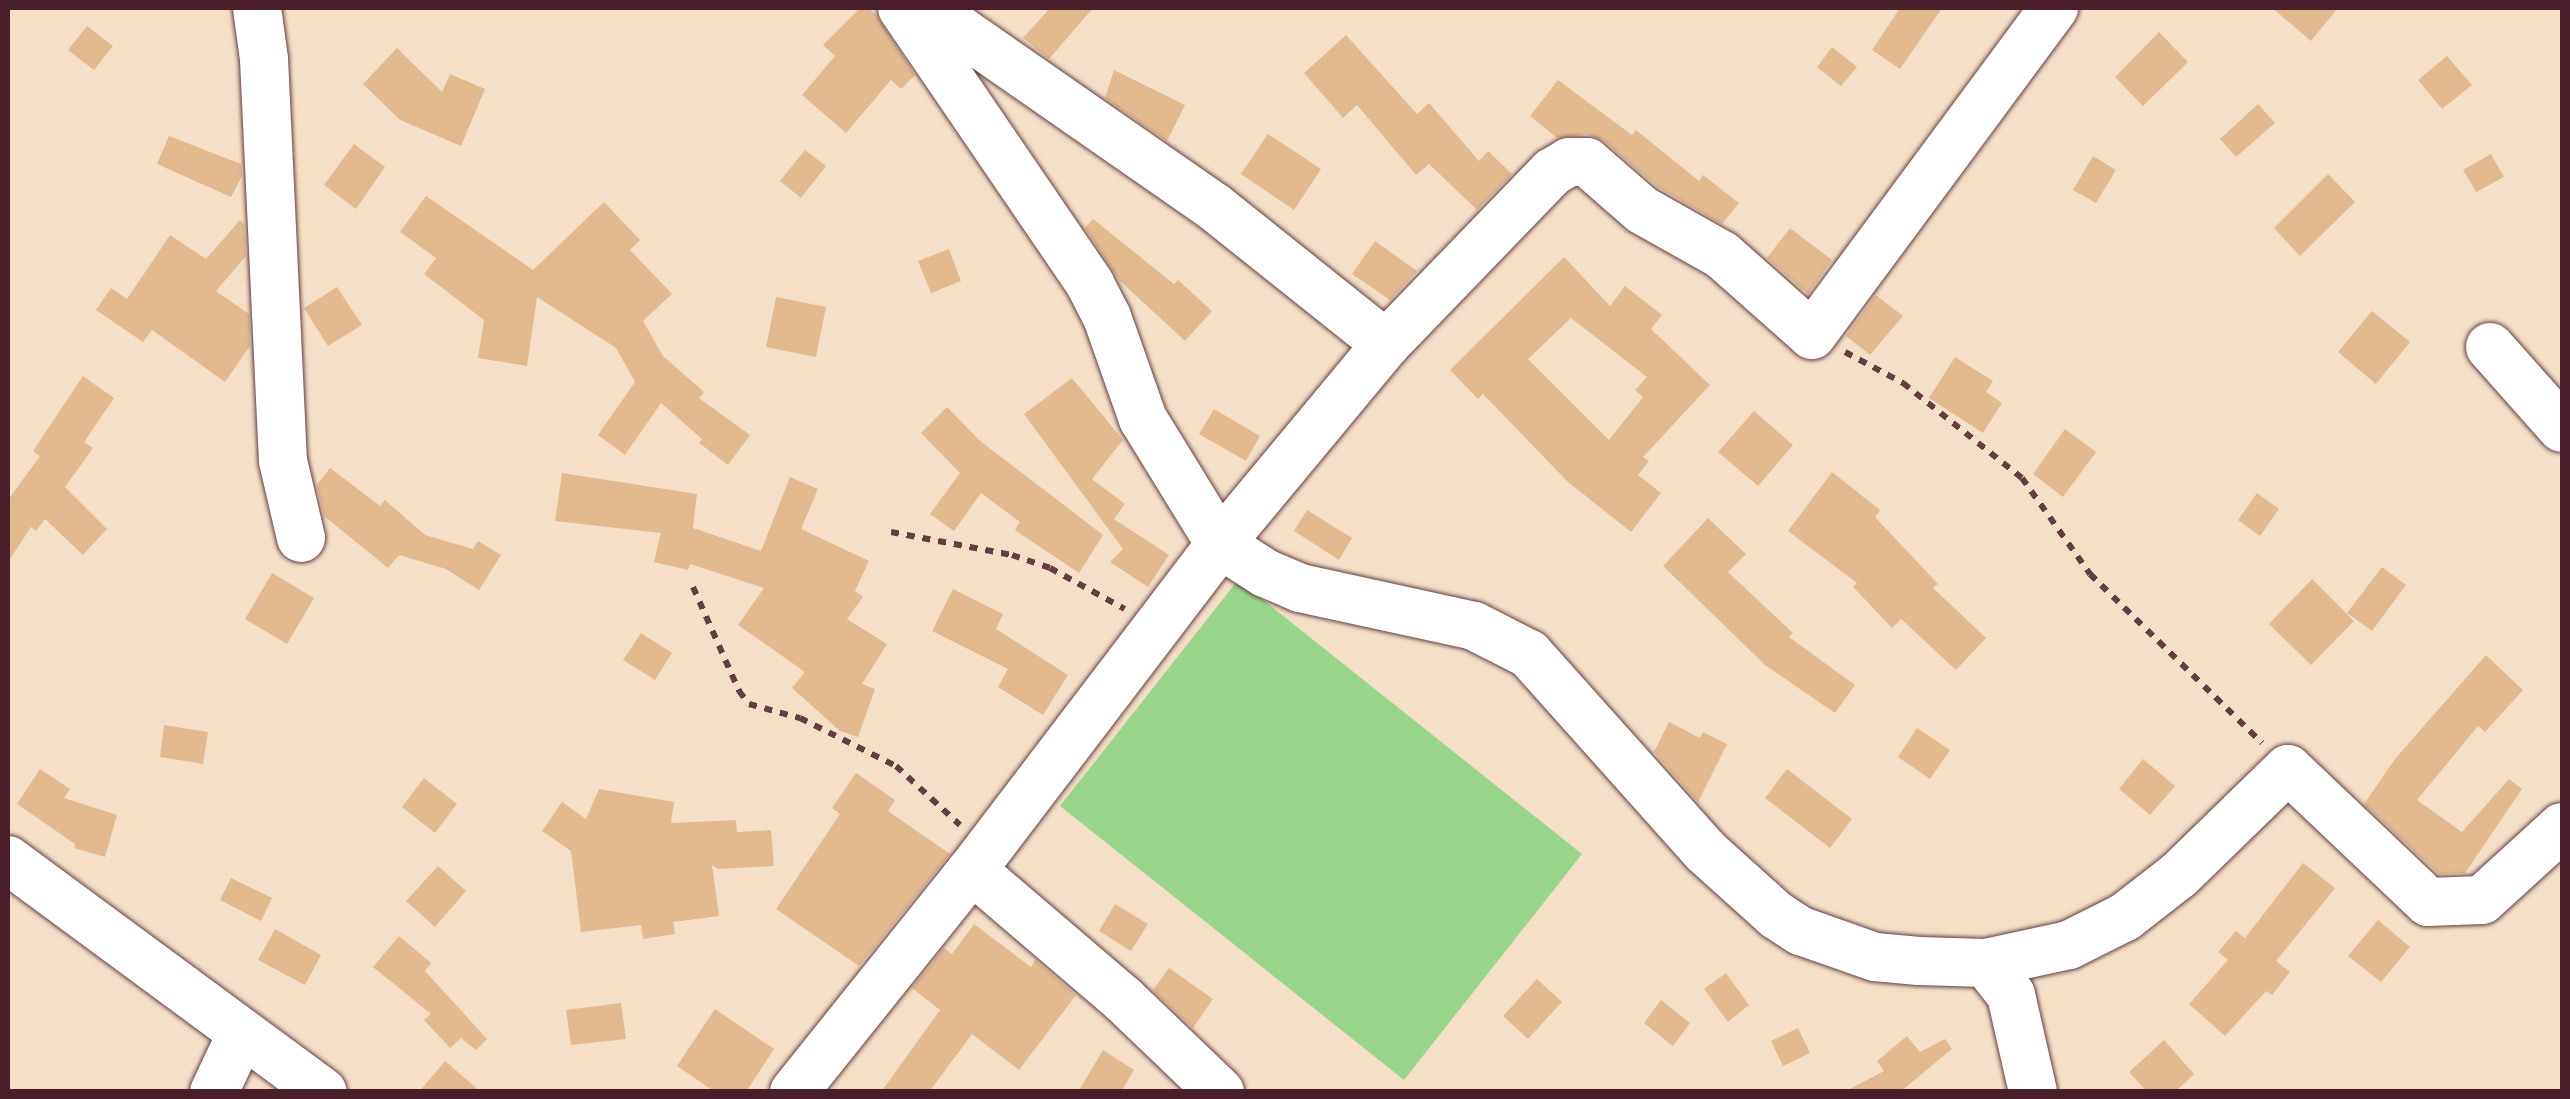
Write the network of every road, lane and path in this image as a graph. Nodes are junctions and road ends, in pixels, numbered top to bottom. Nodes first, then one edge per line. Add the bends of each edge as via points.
1 (257, 8) edge
2 (902, 8) edge
3 (928, 8) edge
4 (2054, 8) edge
5 (1812, 334) junction
6 (1386, 344) junction
7 (2490, 347) dead end
8 (2562, 428) edge
9 (891, 532) dead end
10 (300, 538) dead end
11 (1220, 544) junction
12 (693, 587) dead end
13 (1158, 625) junction
14 (2288, 768) junction
15 (2562, 827) edge
16 (980, 859) junction
17 (8, 860) edge
18 (1986, 963) junction
19 (242, 1035) junction
20 (214, 1092) edge
21 (323, 1092) edge
22 (794, 1092) edge
23 (1220, 1092) edge
24 (2033, 1092) edge

1 - 10 street via 283,461
2 - 11 street via 1090,284 1143,419
3 - 6 street via 1212,206
4 - 5 street
5 - 6 street via 1722,255 1642,210 1587,162 1569,162
5 - 14 path via 1903,383 2022,478 2090,574
6 - 11 street
7 - 8 street
9 - 13 path via 1050,568
11 - 13 street
11 - 18 street via 1300,588 1444,617 1529,654 1705,850 1802,932 1875,958
12 - 16 path via 749,704 800,718 896,766
13 - 16 street
14 - 15 street via 2428,902 2482,900
14 - 18 street via 2179,875 2125,917 2069,945
16 - 22 street
16 - 23 street
17 - 19 street
18 - 24 street via 2010,994
19 - 20 street
19 - 21 street

